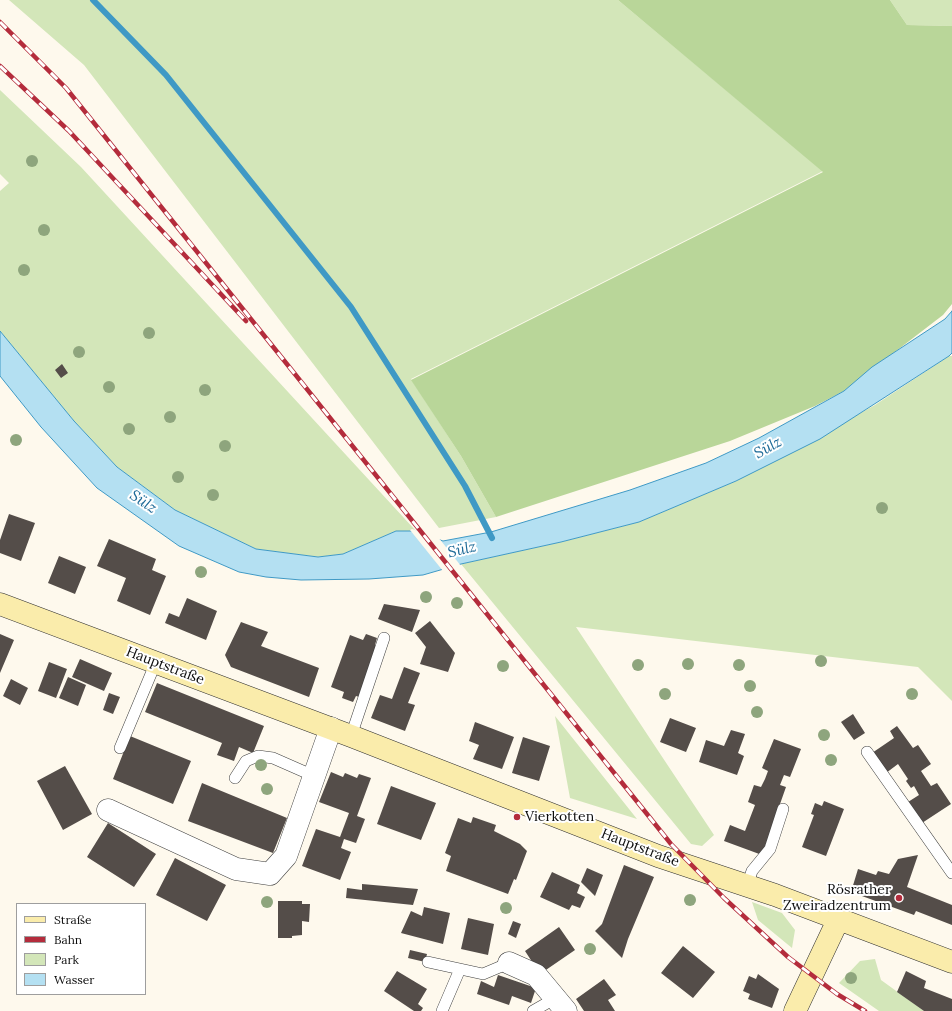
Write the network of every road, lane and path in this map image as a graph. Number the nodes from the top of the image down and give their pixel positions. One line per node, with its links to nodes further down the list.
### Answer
1 (0, 604): 3 (main road, Hauptstraße)
2 (384, 638): 5 (lane)
3 (156, 662): 4 (main road, Hauptstraße); 6 (lane)
4 (331, 728): 5 (main road, Hauptstraße); 8 (street)
5 (351, 736): 13 (main road, Hauptstraße)
6 (120, 748)
7 (867, 752): 12 (lane)
8 (314, 776): 9 (lane); 11 (street)
9 (235, 778)
10 (783, 809): 13 (lane)
11 (108, 810)
12 (952, 873)
13 (747, 886): 14 (main road, Hauptstraße)
14 (838, 918): 16 (main road, Hauptstraße); 22 (main road)
15 (428, 962): 18 (lane)
16 (952, 962)
17 (509, 963): 18 (lane); 19 (street)
18 (460, 969): 20 (lane)
19 (560, 1005): 21 (lane)
20 (442, 1011)
21 (533, 1011)
22 (795, 1011)

